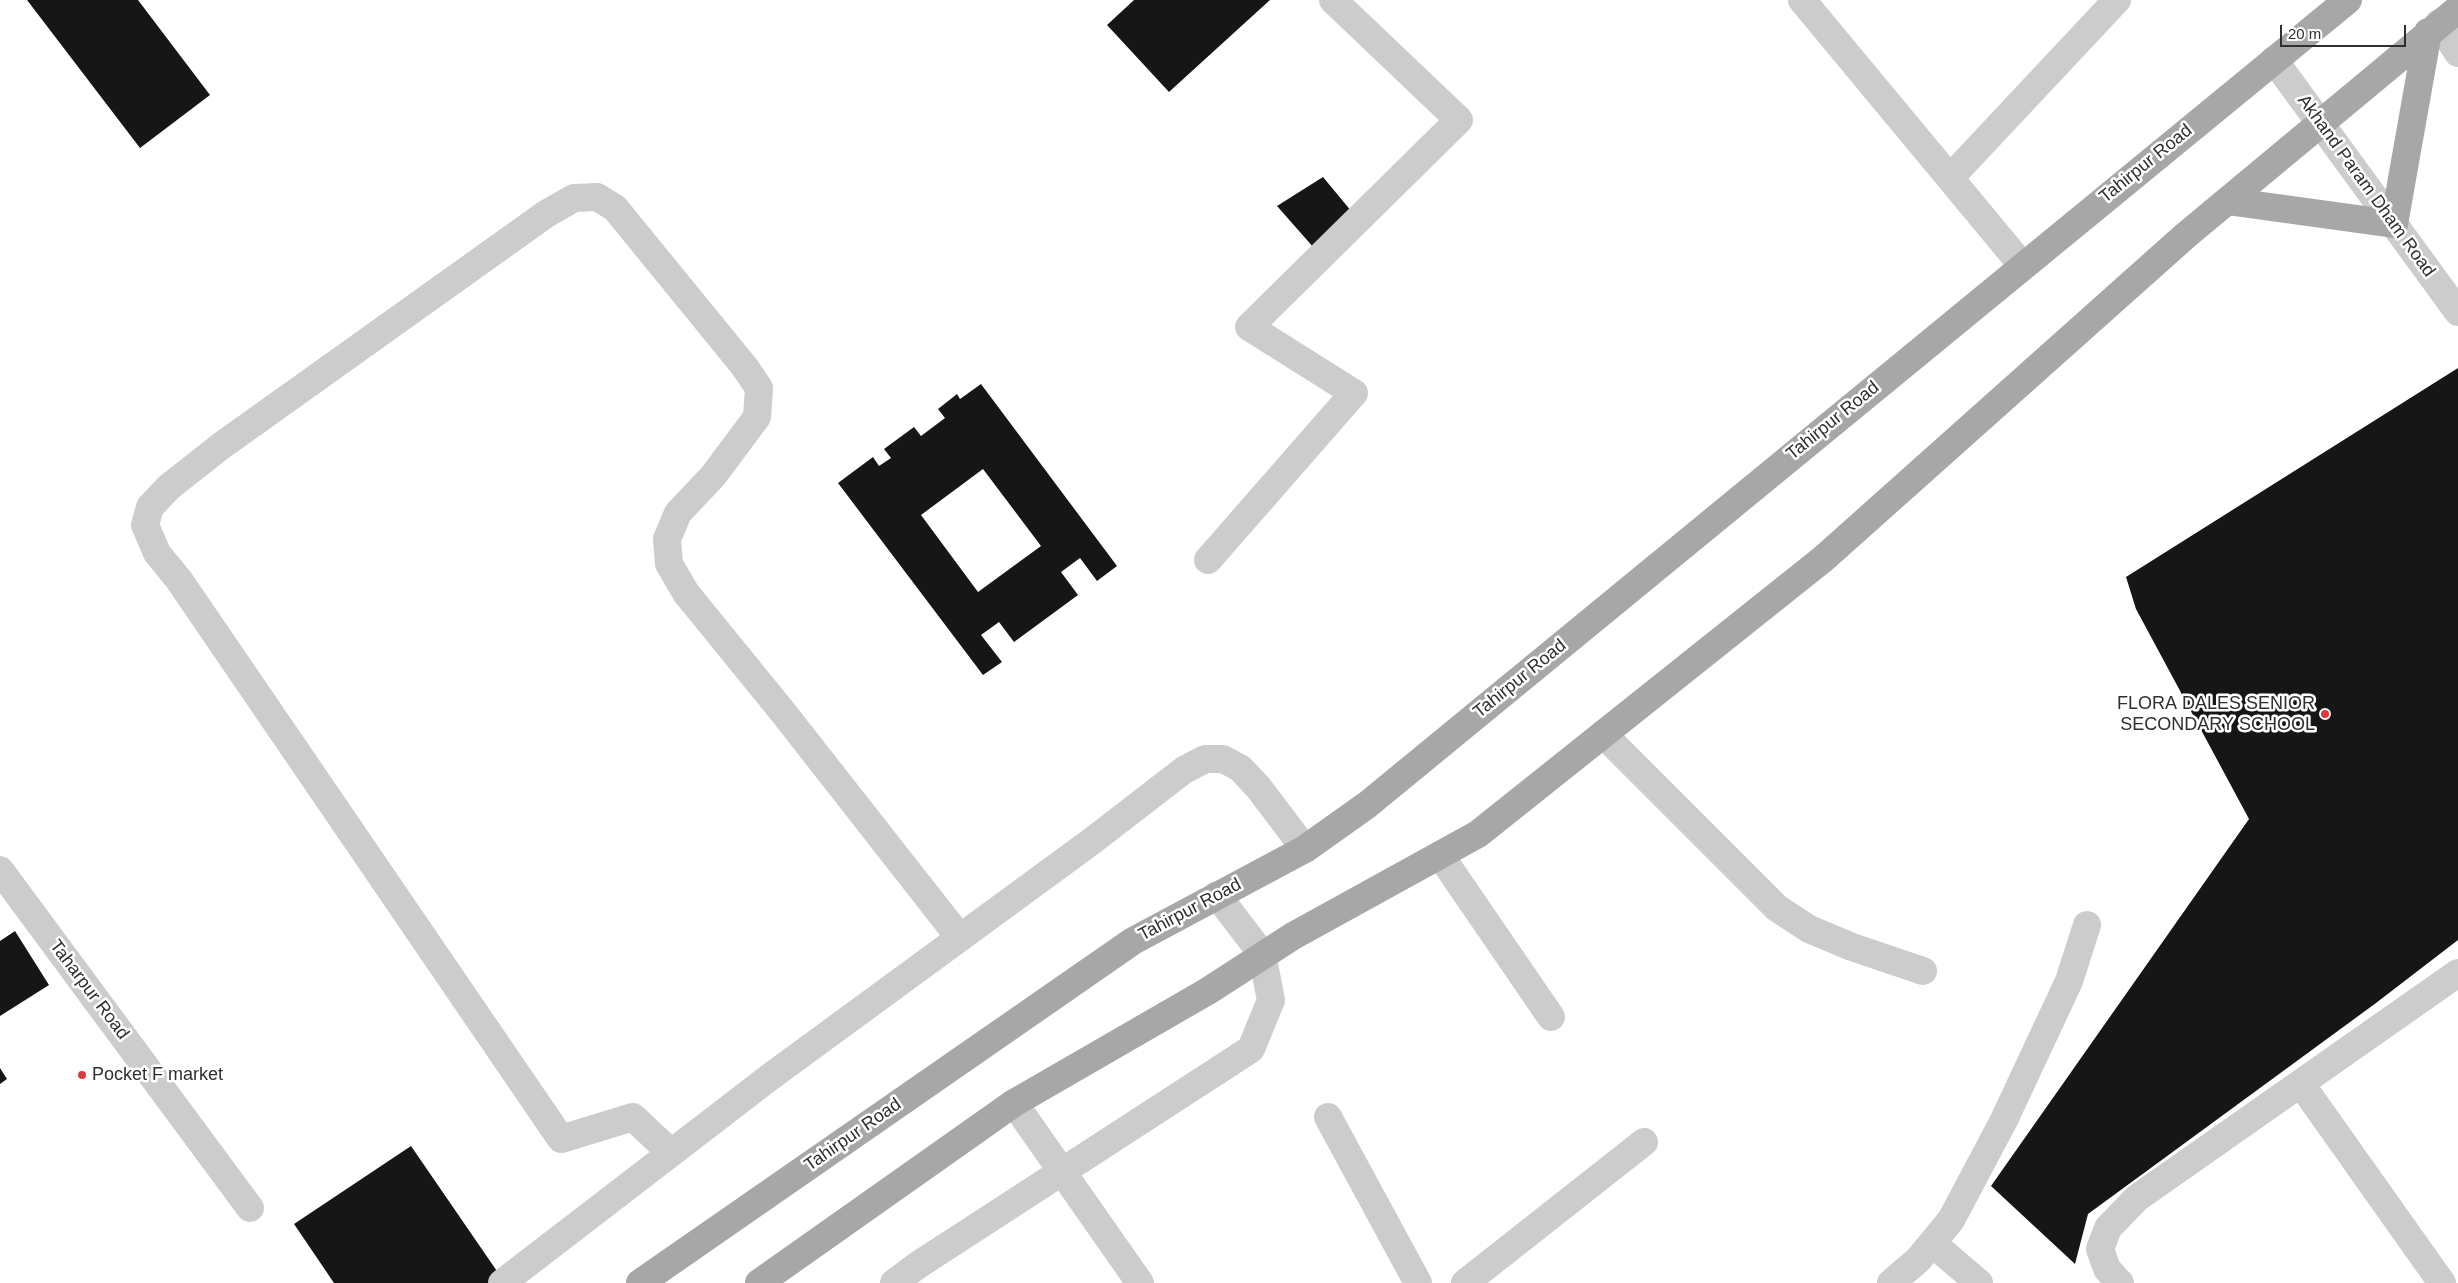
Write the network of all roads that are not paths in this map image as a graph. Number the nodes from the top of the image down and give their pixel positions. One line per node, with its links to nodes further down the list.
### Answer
1 (1333, 0): 14 (street)
2 (1802, 0): 9 (street)
3 (2117, 0): 9 (street)
4 (2348, 0): 7 (main road, Tahirpur Road)
5 (2442, 21): 6 (street); 8 (main road); 11 (main road)
6 (2458, 53)
7 (2274, 60): 8 (street, Akhand Param Dham Road); 12 (main road, Tahirpur Road)
8 (2320, 123): 10 (main road); 11 (street, Akhand Param Dham Road)
9 (1950, 178): 12 (street)
10 (2227, 201): 11 (main road); 15 (main road)
11 (2394, 224): 13 (street, Akhand Param Dham Road)
12 (2022, 265): 16 (main road, Tahirpur Road)
13 (2458, 312)
14 (1208, 560)
15 (1603, 734): 17 (main road); 23 (street)
16 (1305, 849): 19 (main road, Tahirpur Road); 21 (street)
17 (1440, 855): 22 (main road); 25 (street)
18 (0, 870): 32 (street, Taharpur Road)
19 (1217, 894): 22 (street); 36 (main road, Tahirpur Road)
20 (2087, 925): 33 (street)
21 (960, 938): 30 (street); 30 (street)
22 (1262, 954): 27 (main road); 31 (street)
23 (1923, 971)
24 (2458, 973): 26 (street)
25 (1551, 1017)
26 (2300, 1084): 43 (street); 44 (street)
27 (1014, 1103): 31 (street); 37 (main road)
28 (1328, 1117): 34 (street)
29 (1644, 1142): 40 (street)
30 (671, 1153): 35 (street)
31 (1063, 1172): 38 (street); 39 (street)
32 (250, 1208)
33 (1932, 1243): 41 (street); 42 (street)
34 (1413, 1281)
35 (502, 1283)
36 (640, 1283)
37 (759, 1283)
38 (894, 1283)
39 (1140, 1283)
40 (1465, 1283)
41 (1891, 1283)
42 (1979, 1283)
43 (2120, 1283)
44 (2442, 1283)

